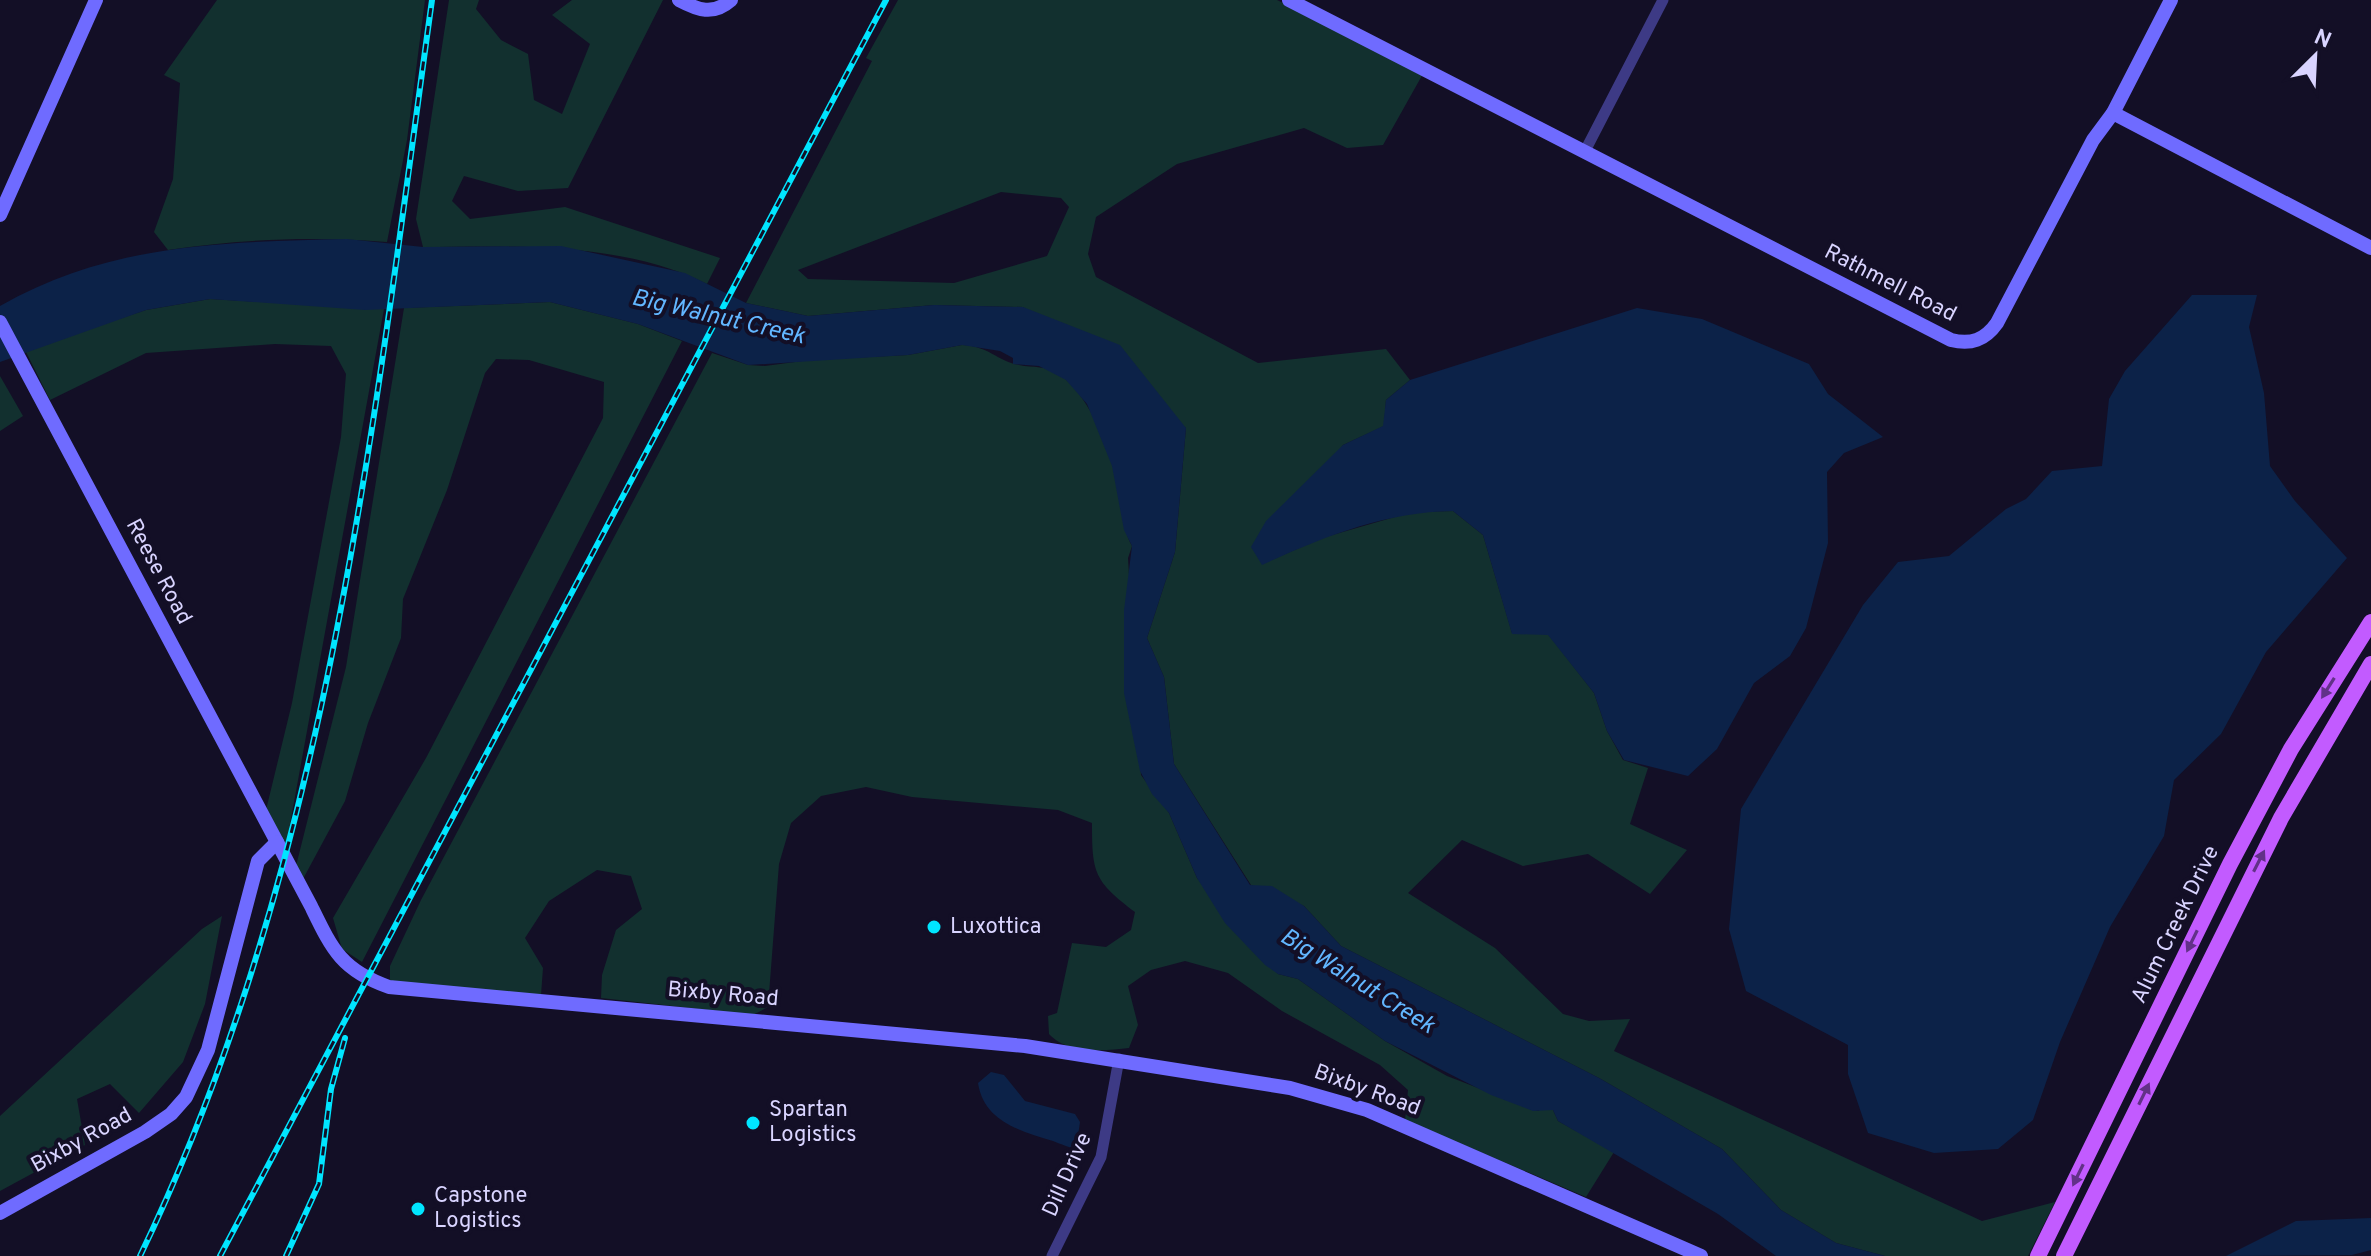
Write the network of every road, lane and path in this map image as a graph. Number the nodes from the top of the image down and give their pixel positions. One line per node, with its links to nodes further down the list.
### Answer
1 (96, 0): 9 (street)
2 (679, 0): 3 (street)
3 (731, 0)
4 (1289, 0): 8 (street, Rathmell Road)
5 (1663, 0): 8 (street)
6 (2171, 0): 7 (street)
7 (2113, 113): 8 (street, Rathmell Road); 10 (street)
8 (1585, 151)
9 (0, 215)
10 (2371, 248)
11 (0, 322): 14 (street, Reese Road)
12 (2371, 622): 19 (main road, Alum Creek Drive, one-way to 19)
13 (2371, 664): 20 (main road, Alum Creek Drive, one-way to 13)
14 (277, 842): 15 (street, Bixby Road); 16 (street, Bixby Road)
15 (1119, 1059): 17 (street, Dill Drive); 18 (street, Bixby Road)
16 (0, 1213)
17 (1052, 1256)
18 (1701, 1256)
19 (2038, 1256)
20 (2064, 1256)

